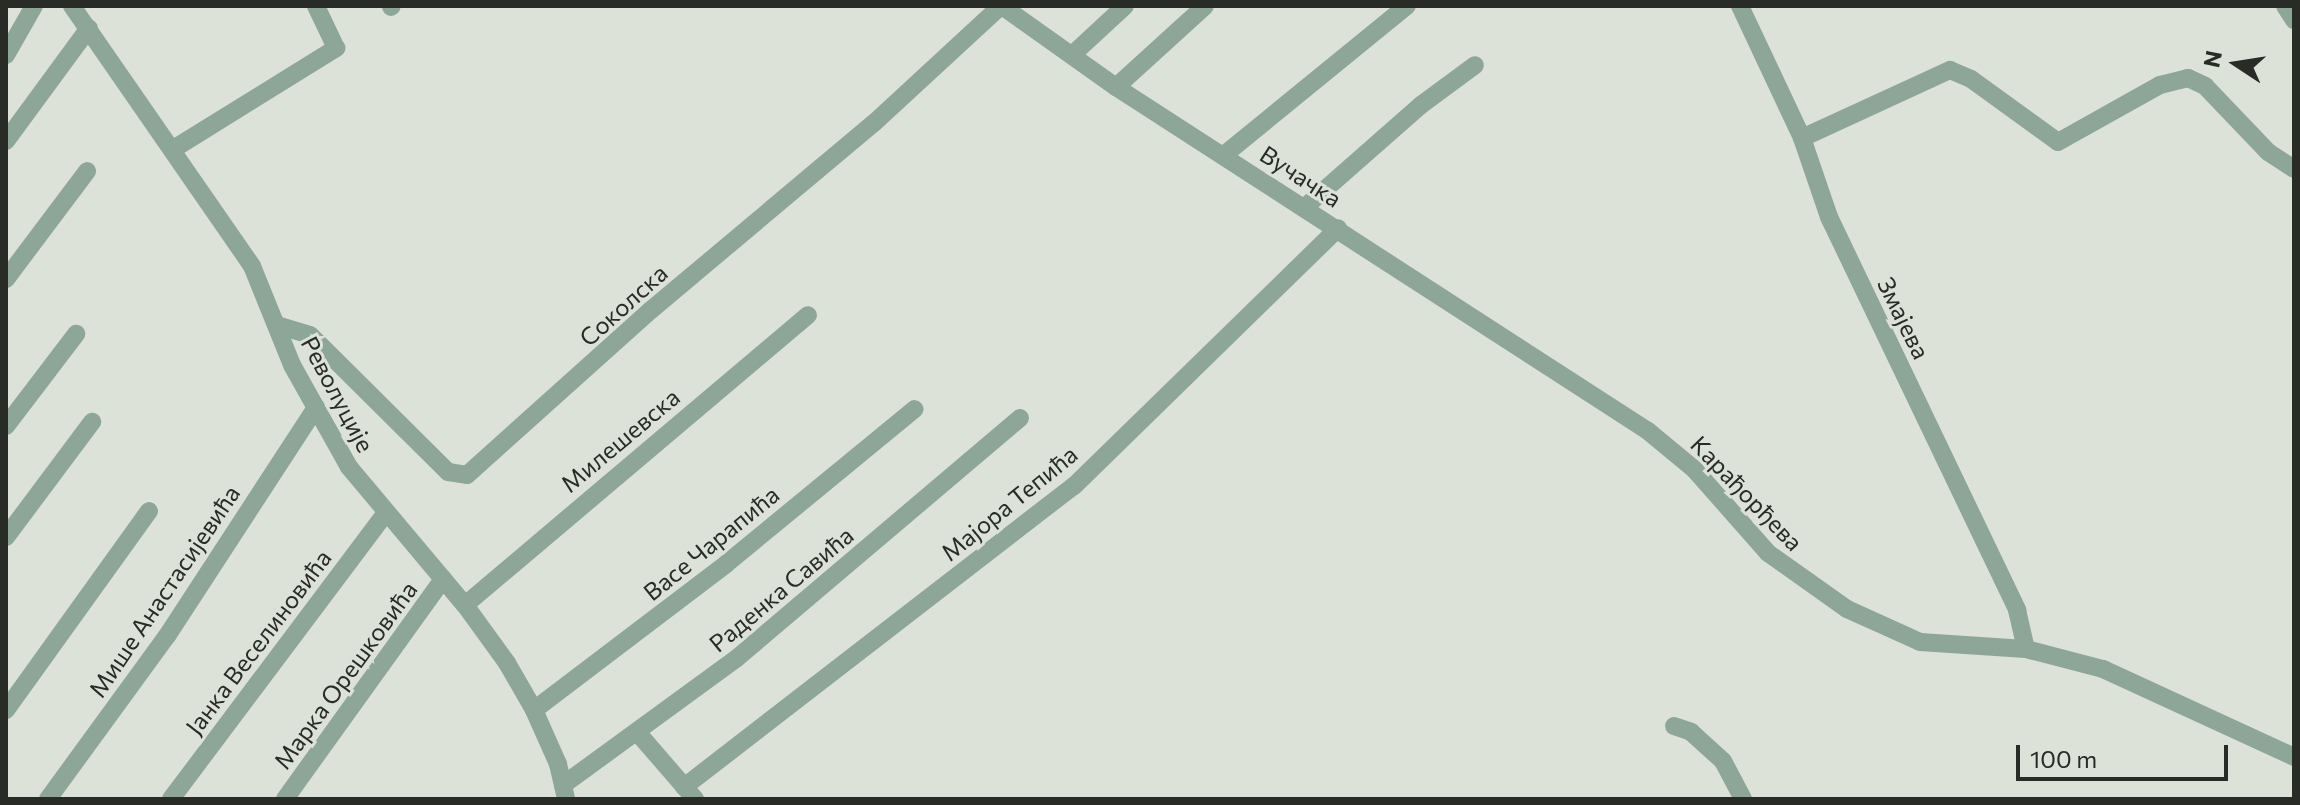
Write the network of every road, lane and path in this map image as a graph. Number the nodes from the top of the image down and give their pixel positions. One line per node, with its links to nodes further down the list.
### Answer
1 (34, 6): 12 (street)
2 (72, 6): 11 (street, Револуције)
3 (316, 6): 18 (street)
4 (1002, 6): 13 (street, Вучачка); 26 (street, Соколска)
5 (1125, 6): 13 (street)
6 (1205, 6): 15 (street)
7 (1407, 6): 19 (street)
8 (1740, 6): 16 (street, Змајева)
9 (2285, 6): 10 (street)
10 (2294, 20)
11 (89, 28): 17 (street); 18 (street, Револуције)
12 (6, 55)
13 (1072, 55): 15 (street, Вучачка)
14 (1475, 65): 22 (street)
15 (1116, 87): 19 (street, Вучачка)
16 (1802, 138): 20 (street); 39 (street, Змајева)
17 (6, 141)
18 (175, 148): 26 (street, Револуције)
19 (1224, 155): 22 (street, Вучачка)
20 (2294, 169)
21 (87, 171): 24 (street)
22 (1305, 207): 23 (street, Вучачка)
23 (1338, 228): 28 (street, Вучачка); 45 (street, Мајора Тепића)
24 (6, 279)
25 (808, 315): 38 (street, Милешевска)
26 (277, 325): 29 (street, Револуције)
27 (76, 334): 33 (street)
28 (1576, 383): 39 (street, Карађорђева)
29 (316, 407): 35 (street, Револуције); 47 (street, Мише Анастасијевића)
30 (915, 409): 41 (street, Васе Чарапића)
31 (1020, 418): 43 (street, Раденка Савића)
32 (92, 422): 36 (street)
33 (6, 426)
34 (149, 511): 40 (street)
35 (384, 515): 37 (street, Револуције); 48 (street, Јанка Веселиновића)
36 (6, 537)
37 (443, 579): 38 (street, Револуције); 49 (street, Марка Орешковића)
38 (465, 605): 41 (street, Револуције)
39 (2026, 649): 44 (street, Карађорђева)
40 (6, 710)
41 (534, 710): 46 (street, Револуције)
42 (1674, 726): 50 (street)
43 (637, 732): 45 (street); 46 (street, Раденка Савића)
44 (2292, 752)
45 (690, 793)
46 (565, 795)
47 (48, 799)
48 (171, 799)
49 (285, 799)
50 (1743, 799)

